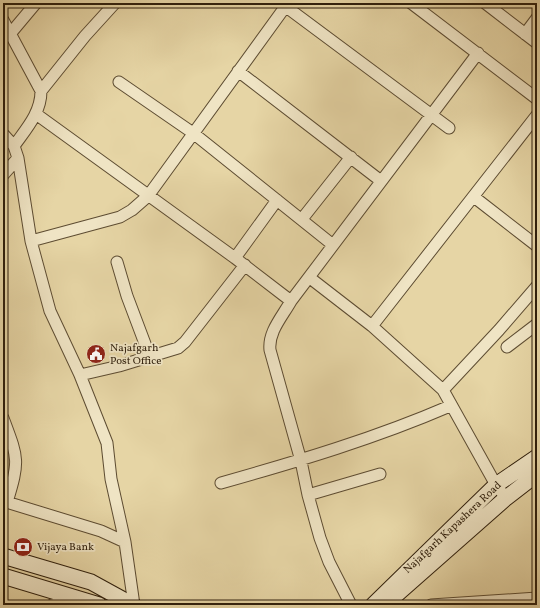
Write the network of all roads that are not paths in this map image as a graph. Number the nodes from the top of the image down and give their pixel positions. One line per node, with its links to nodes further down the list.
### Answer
1 (36, 3): 8 (street)
2 (115, 3): 14 (street)
3 (411, 3): 11 (street)
4 (484, 3): 9 (street)
5 (285, 4): 12 (street); 18 (street)
6 (537, 18): 9 (street)
7 (3, 20): 8 (street)
8 (10, 34): 14 (street)
9 (525, 34): 10 (street)
10 (537, 43)
11 (478, 53): 15 (street); 18 (street)
12 (238, 71): 20 (street); 23 (street)
13 (119, 82): 20 (street)
14 (40, 91): 16 (street)
15 (537, 99)
16 (36, 114): 22 (street); 27 (street)
17 (537, 115): 28 (street)
18 (433, 116): 19 (street); 26 (street)
19 (449, 128)
20 (192, 133): 27 (street); 29 (street)
21 (3, 134): 22 (street)
22 (14, 146): 24 (street)
23 (350, 157): 26 (street); 30 (street)
24 (18, 158): 25 (street); 31 (street)
25 (3, 175)
26 (381, 181): 32 (street)
27 (148, 196): 31 (street); 34 (street)
28 (474, 197): 33 (street); 41 (street)
29 (277, 200): 30 (street); 34 (street)
30 (302, 220): 32 (street)
31 (32, 241): 44 (street)
32 (333, 245): 37 (street)
33 (537, 246)
34 (235, 258): 36 (street)
35 (117, 262): 43 (street)
36 (245, 266): 39 (street); 43 (street)
37 (310, 278): 39 (street); 41 (street)
38 (537, 286): 45 (street)
39 (291, 302): 49 (street)
40 (537, 324): 42 (street)
41 (372, 326): 45 (street)
42 (507, 347)
43 (150, 357): 44 (street)
44 (80, 375): 57 (street)
45 (442, 390): 46 (street)
46 (450, 406): 49 (street); 53 (street)
47 (3, 418): 56 (street)
48 (537, 457): 53 (main road, Najafgarh Kapashera Road)
49 (301, 460): 52 (street); 54 (street)
50 (380, 474): 54 (street)
51 (537, 474): 55 (main road)
52 (221, 482)
53 (496, 485): 55 (street); 66 (main road, Najafgarh Kapashera Road)
54 (308, 495): 65 (street)
55 (506, 498): 67 (main road)
56 (5, 502): 57 (street)
57 (125, 542): 64 (street)
58 (3, 556): 64 (main road)
59 (3, 576): 61 (main road)
60 (537, 598): 68 (street)
61 (82, 600): 62 (street); 63 (main road)
62 (52, 605)
63 (99, 605)
64 (133, 605)
65 (351, 605)
66 (373, 605)
67 (386, 605)
68 (431, 605)

